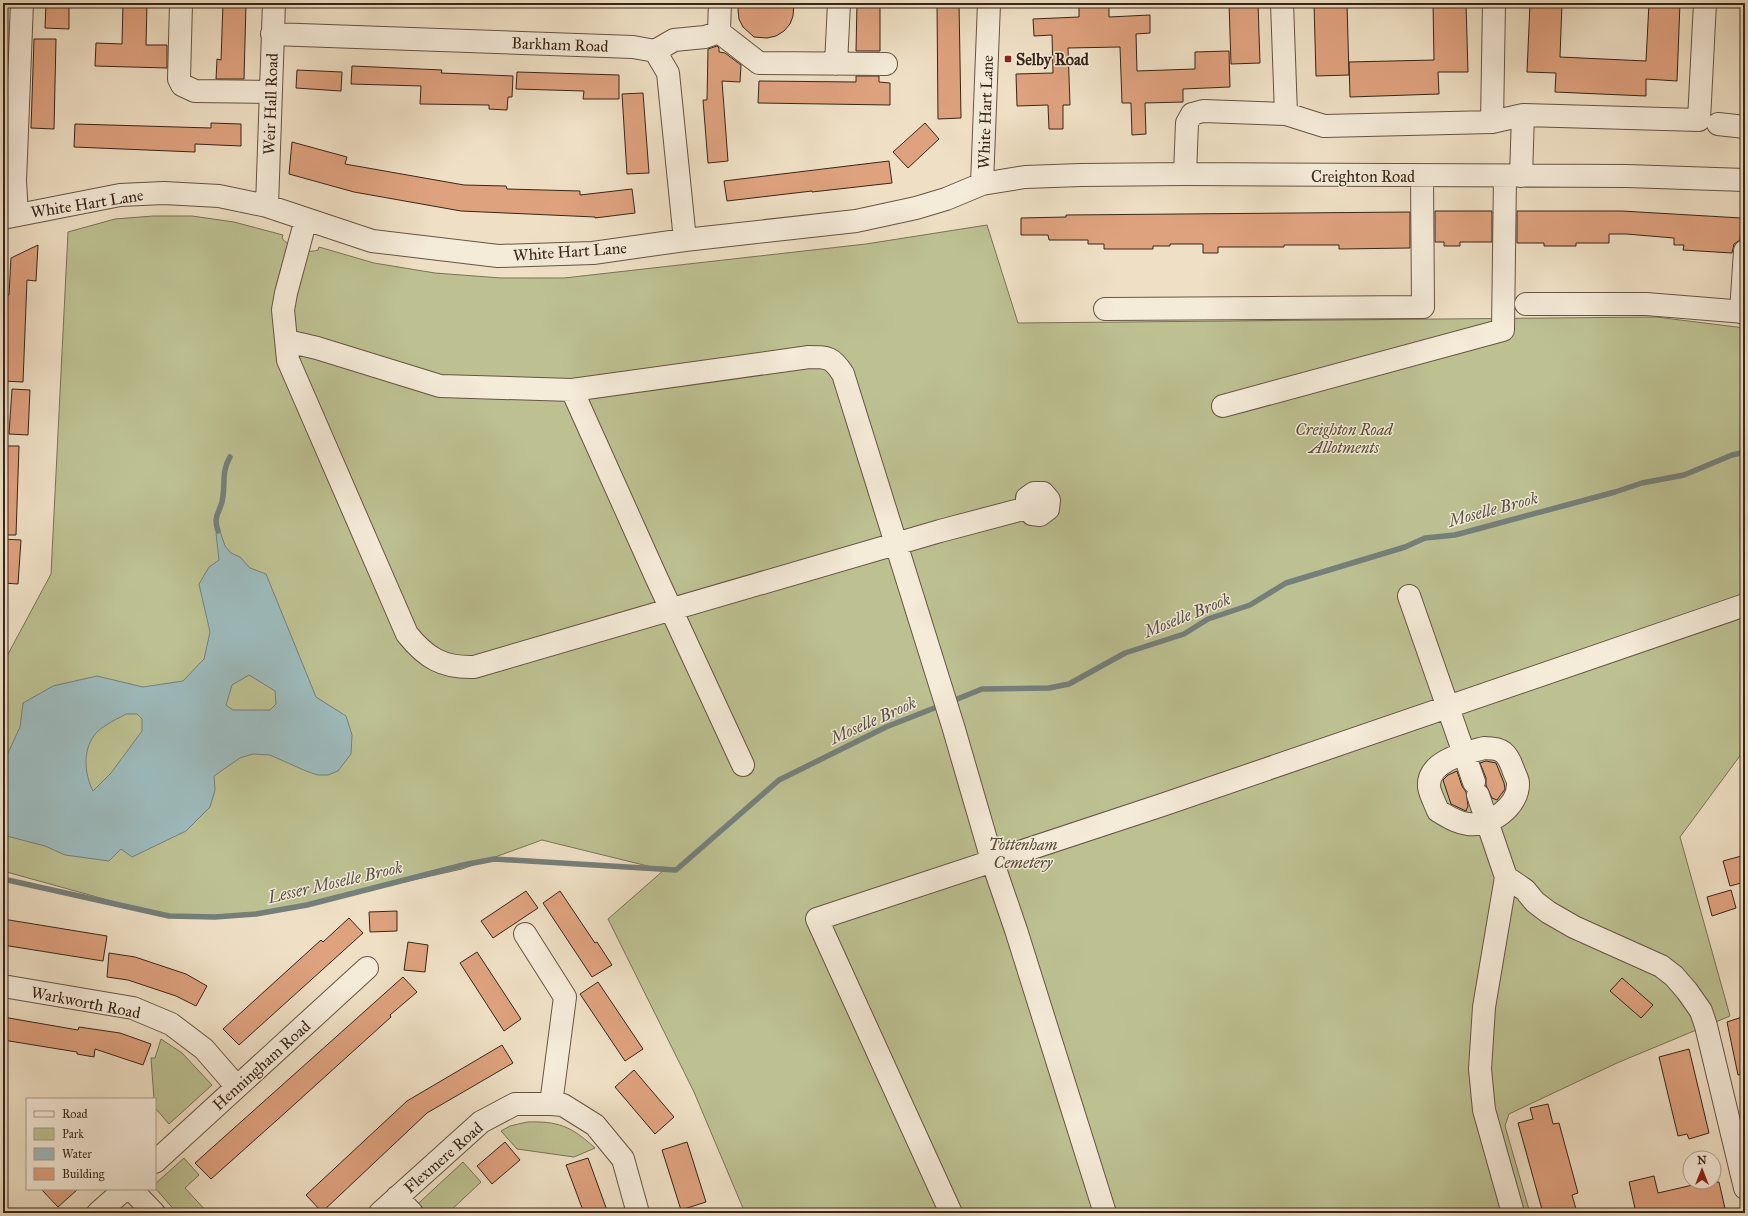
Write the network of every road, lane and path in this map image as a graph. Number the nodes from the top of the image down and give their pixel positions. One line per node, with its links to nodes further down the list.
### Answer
1 (181, 3): 15 (street)
2 (274, 3): 11 (street, Weir Hall Road)
3 (720, 3): 10 (street)
4 (839, 3): 13 (street)
5 (989, 3): 25 (street, White Hart Lane)
6 (1282, 3): 16 (street)
7 (1494, 3): 18 (street)
8 (1705, 3): 17 (street)
9 (16, 5): 27 (street)
10 (719, 32): 12 (street); 13 (street)
11 (272, 34): 12 (street, Barkham Road); 15 (street, Weir Hall Road)
12 (655, 51): 29 (street)
13 (836, 64): 14 (street)
14 (886, 64)
15 (261, 92): 26 (street, Weir Hall Road)
16 (1286, 114): 18 (street); 21 (street)
17 (1522, 114): 18 (street); 23 (street)
18 (1492, 122)
19 (1718, 124): 20 (street)
20 (1745, 127)
21 (1185, 174): 22 (street, Creighton Road); 25 (street, Creighton Road)
22 (1422, 176): 23 (street, Creighton Road); 32 (street)
23 (1513, 176): 24 (street, Creighton Road); 36 (street)
24 (1745, 180)
25 (982, 184): 29 (street, White Hart Lane)
26 (267, 206): 27 (street, White Hart Lane); 28 (street, White Hart Lane)
27 (10, 216)
28 (306, 219): 29 (street, White Hart Lane); 34 (street)
29 (685, 240)
30 (1745, 251): 33 (street)
31 (1526, 304): 33 (street)
32 (1105, 309)
33 (1743, 312)
34 (287, 341): 35 (street); 41 (street)
35 (572, 390): 38 (street); 41 (street)
36 (1223, 406)
37 (1027, 508): 38 (street)
38 (896, 544): 41 (street); 46 (street)
39 (1409, 596): 42 (street)
40 (1745, 605): 42 (street)
41 (672, 610): 44 (street)
42 (1447, 708): 43 (street); 46 (street)
43 (1464, 753): 45 (street); 45 (street); 45 (street)
44 (743, 765)
45 (1487, 822): 47 (street)
46 (992, 860): 63 (street); 64 (street)
47 (1506, 877): 54 (street); 65 (street)
48 (525, 934): 52 (street)
49 (367, 968): 51 (street, Henningham Road)
50 (3, 986): 51 (street, Warkworth Road)
51 (238, 1087): 53 (street, Henningham Road)
52 (551, 1104): 57 (street, Flexmere Road); 62 (street, Flexmere Road)
53 (156, 1161)
54 (1745, 1188)
55 (124, 1190): 58 (street)
56 (132, 1190): 59 (street)
57 (397, 1197): 60 (street, Flexmere Road); 61 (street)
58 (98, 1213)
59 (154, 1213)
60 (380, 1213)
61 (412, 1213)
62 (638, 1213)
63 (951, 1213)
64 (1105, 1213)
65 (1513, 1213)

